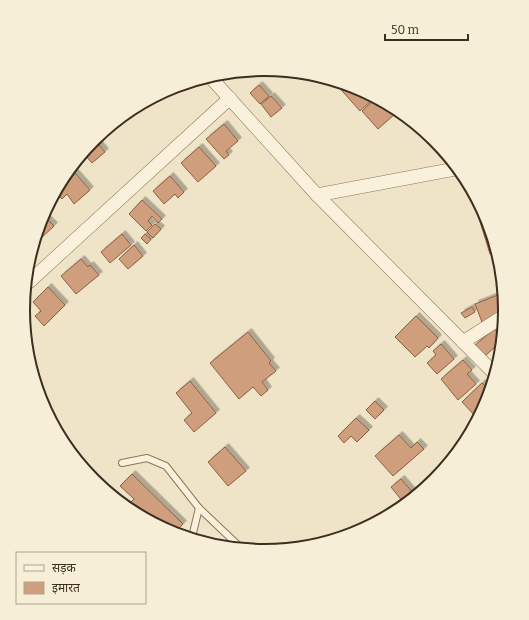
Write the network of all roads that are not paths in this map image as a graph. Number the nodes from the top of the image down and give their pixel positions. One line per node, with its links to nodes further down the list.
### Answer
1 (214, 81): 2 (street)
2 (230, 98): 4 (street); 5 (street)
3 (453, 169): 4 (street)
4 (317, 196): 7 (street)
5 (32, 279)
6 (498, 319): 7 (street)
7 (463, 342): 8 (street)
8 (491, 369)
9 (122, 463): 10 (lane)
10 (199, 508): 11 (lane); 12 (lane)
11 (193, 533)
12 (235, 542)

